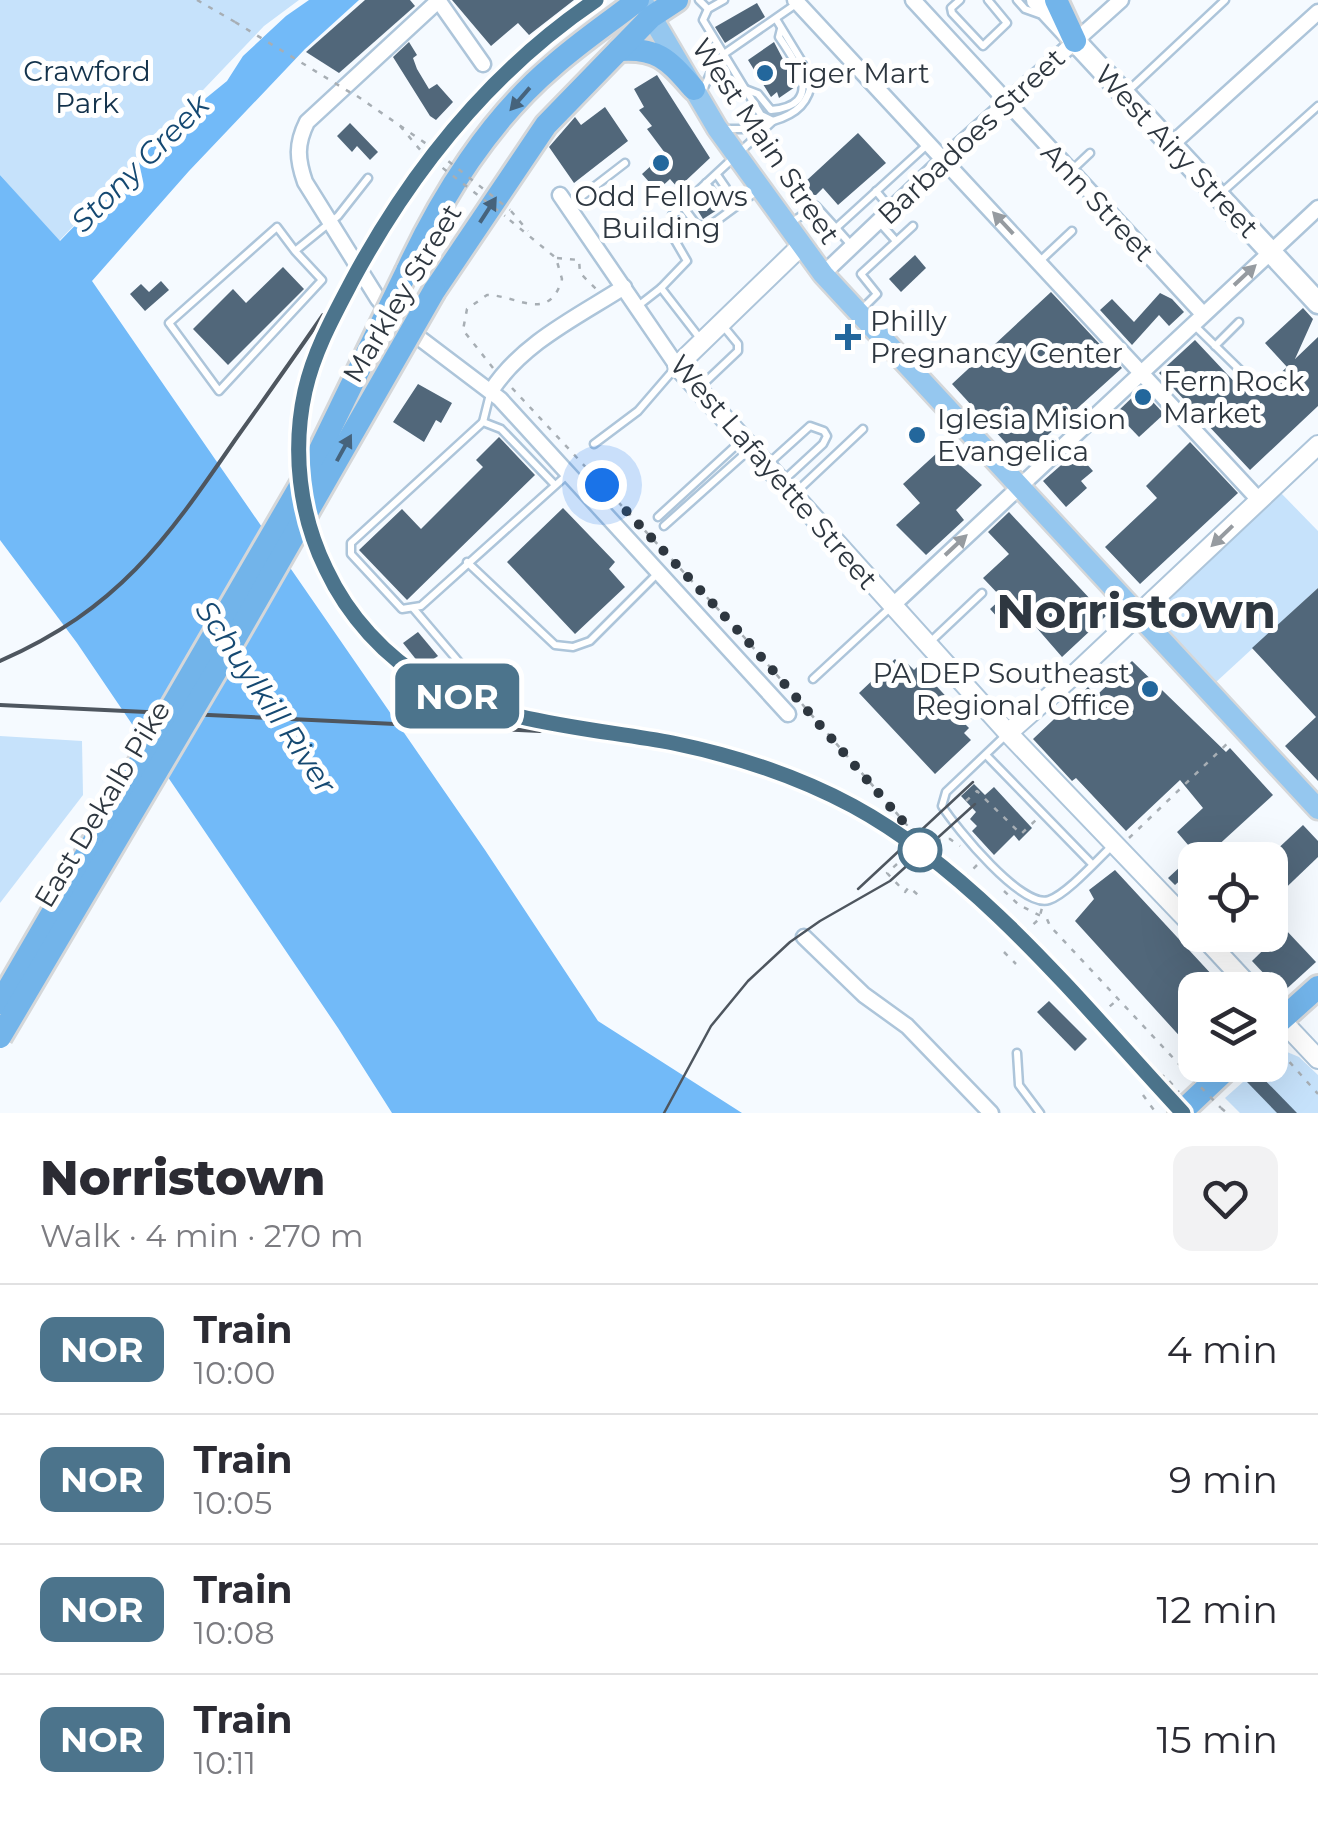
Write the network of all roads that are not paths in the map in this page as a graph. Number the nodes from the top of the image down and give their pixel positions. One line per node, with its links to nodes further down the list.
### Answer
1 (439, 0): 24 (street); 54 (street)
2 (676, 0): 13 (highway, Markley Street)
3 (699, 0): 14 (lane)
4 (724, 0): 14 (lane)
5 (912, 0): 23 (street, Ann Street)
6 (960, 0): 20 (lane)
7 (988, 0): 20 (lane)
8 (1016, 0): 15 (lane)
9 (1037, 0): 15 (main road)
10 (1121, 0): 19 (street, Barbadoes Street)
11 (1225, 0): 27 (lane)
12 (796, 2): 17 (lane); 32 (street)
13 (644, 6): 21 (highway, Markley Street); 26 (main road, West Main Street); 101 (highway, Markley Street, one-way to 101, bridge)
14 (708, 9): 22 (lane)
15 (1055, 10): 19 (highway)
16 (1318, 12): 33 (street)
17 (776, 19): 18 (lane); 22 (lane)
18 (782, 28): 25 (lane); 30 (lane)
19 (1074, 41): 27 (main road, West Airy Street); 28 (street, Barbadoes Street)
20 (983, 46): 23 (lane)
21 (620, 50): 26 (highway); 101 (highway, Markley Street, one-way to 21, bridge)
22 (724, 54): 25 (lane); 26 (lane)
23 (969, 62): 28 (street, Ann Street)
24 (482, 64)
25 (745, 89): 30 (lane)
26 (696, 94): 31 (main road, West Main Street)
27 (1124, 95): 33 (main road, West Airy Street)
28 (1006, 103): 36 (street, Barbadoes Street); 38 (street, Ann Street)
29 (1318, 106): 47 (lane)
30 (770, 120): 31 (lane); 35 (lane)
31 (717, 128): 35 (main road, West Main Street)
32 (929, 144): 36 (street); 44 (lane)
33 (1171, 145): 47 (main road, West Airy Street)
34 (1090, 153): 38 (lane)
35 (737, 158): 39 (lane); 43 (main road, West Main Street)
36 (944, 159): 52 (street, Barbadoes Street); 64 (street, one-way to 36)
37 (626, 163): 48 (lane)
38 (1070, 172): 71 (street, Ann Street)
39 (717, 174): 41 (lane); 42 (lane)
40 (368, 178): 54 (lane)
41 (706, 183): 45 (lane); 46 (lane)
42 (726, 188)
43 (760, 189): 49 (lane); 55 (main road, West Main Street)
44 (876, 191): 52 (lane); 57 (lane)
45 (695, 192): 49 (lane); 50 (lane)
46 (715, 196)
47 (1218, 196): 63 (main road, West Airy Street)
48 (564, 201): 66 (street, West Lafayette Street)
49 (681, 204): 67 (lane)
50 (704, 204)
51 (1318, 208): 63 (street)
52 (892, 209): 53 (street, Barbadoes Street)
53 (878, 221): 59 (lane); 61 (street, Barbadoes Street)
54 (329, 222): 62 (lane); 80 (street)
55 (786, 226): 57 (lane); 60 (main road, West Main Street)
56 (913, 226): 59 (lane)
57 (836, 228): 61 (lane)
58 (1072, 231): 64 (lane)
59 (896, 241): 70 (lane)
60 (802, 246): 65 (main road, West Main Street); 73 (street)
61 (852, 246): 65 (street, Barbadoes Street)
62 (295, 250): 62 (lane)
63 (1271, 252): 68 (main road, West Airy Street); 71 (street, one-way to 63)
64 (1039, 262): 77 (street)
65 (823, 274): 70 (main road, West Main Street)
66 (624, 287): 69 (street, West Lafayette Street); 80 (street)
67 (661, 288): 69 (lane); 74 (lane)
68 (1318, 302)
69 (637, 306): 76 (street, West Lafayette Street)
70 (858, 312): 88 (main road, West Main Street)
71 (1198, 320): 75 (lane); 77 (street)
72 (1239, 322): 75 (lane)
73 (721, 324): 74 (street); 79 (lane)
74 (702, 342): 76 (street)
75 (1215, 346): 78 (lane)
76 (677, 366): 79 (street, West Lafayette Street); 84 (lane)
77 (1141, 372): 88 (street); 91 (street)
78 (1243, 373)
79 (700, 388): 83 (street, West Lafayette Street)
80 (491, 391): 81 (lane); 87 (street)
81 (483, 422): 89 (lane); 98 (lane)
82 (863, 430): 90 (lane)
83 (748, 443): 86 (street, West Lafayette Street); 92 (lane); 93 (lane)
84 (594, 444)
85 (1318, 445): 91 (street)
86 (767, 464): 90 (street, West Lafayette Street); 90 (lane)
87 (569, 473): 89 (lane); 95 (street)
88 (1020, 484): 97 (street, one-way to 88); 99 (main road, West Main Street)
89 (555, 485): 94 (lane)
90 (788, 488): 97 (street, West Lafayette Street)
91 (1259, 500): 99 (street, one-way to 99)
92 (658, 517)
93 (664, 526)
94 (467, 562): 95 (lane); 98 (lane)
95 (658, 572): 104 (street)
96 (982, 593): 100 (lane)
97 (892, 606): 100 (street, West Lafayette Street); 103 (lane)
98 (413, 607): 102 (lane)
99 (1138, 616): 105 (street); 107 (main road, West Main Street)
100 (927, 645): 105 (street, West Lafayette Street)
101 (220, 646): 115 (highway, East Dekalb Pike, bridge); 117 (highway, East Dekalb Pike, bridge)
102 (470, 675)
103 (813, 680)
104 (788, 714)
105 (1008, 733): 106 (lane); 108 (street, West Lafayette Street)
106 (986, 755): 109 (lane); 109 (lane)
107 (1318, 809)
108 (1115, 847): 109 (lane); 110 (street, West Lafayette Street)
109 (1092, 864)
110 (1178, 911)
111 (804, 937): 123 (street)
112 (1218, 952): 113 (street)
113 (1236, 972)
114 (1318, 987): 116 (highway)
115 (0, 1003)
116 (1288, 1015)
117 (0, 1037)
118 (1288, 1037): 120 (street)
119 (1017, 1053): 124 (lane)
120 (1318, 1059)
121 (1206, 1082): 122 (highway)
122 (1179, 1101)
123 (990, 1113)
124 (1040, 1113)

